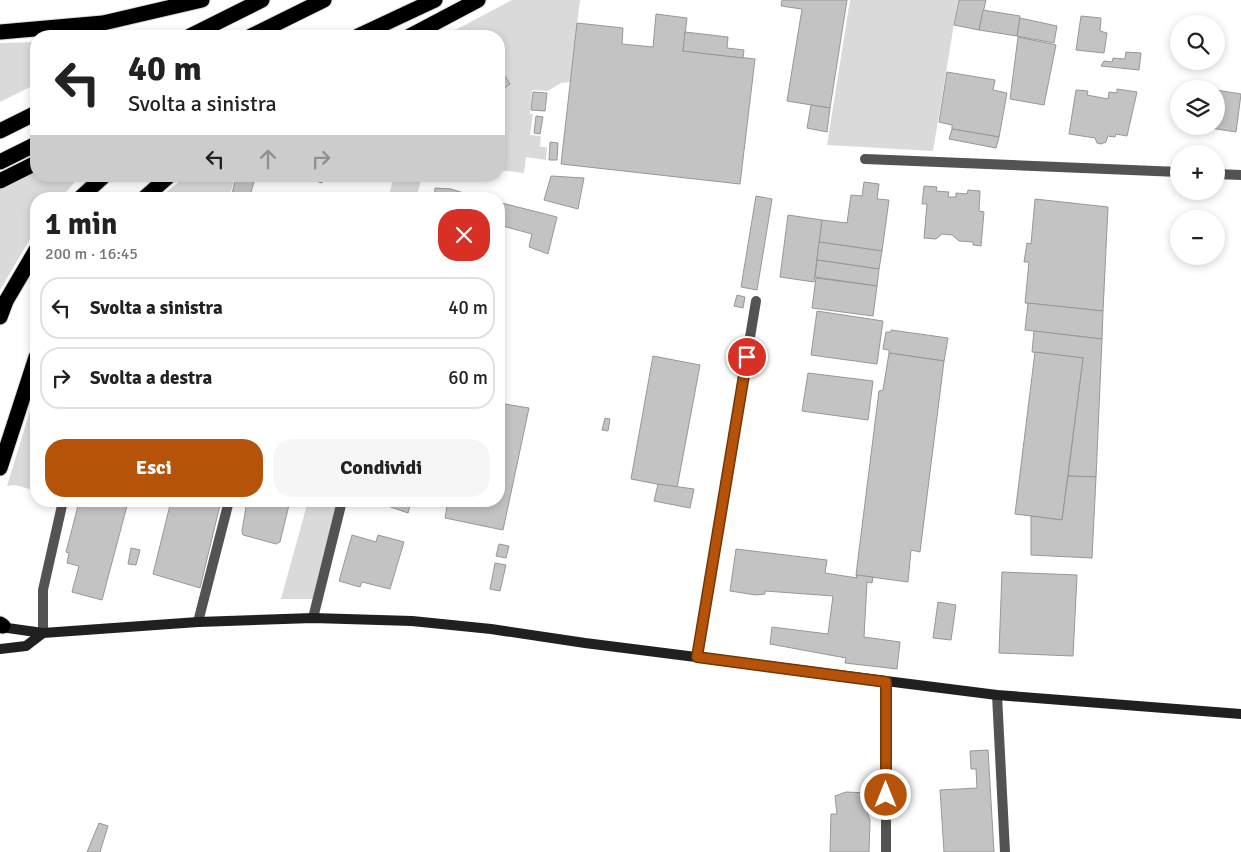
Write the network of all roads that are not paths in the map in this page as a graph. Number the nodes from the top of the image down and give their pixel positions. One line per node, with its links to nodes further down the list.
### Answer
1 (202, 0): 12 (highway)
2 (262, 0): 7 (highway)
3 (324, 0): 8 (highway)
4 (330, 0): 9 (highway)
5 (434, 0): 10 (highway)
6 (478, 0): 11 (highway)
7 (202, 30)
8 (263, 30)
9 (276, 30)
10 (371, 30)
11 (421, 30)
12 (0, 32)
13 (30, 116): 14 (highway)
14 (0, 131)
15 (30, 147): 17 (highway)
16 (865, 159): 19 (street)
17 (0, 162)
18 (30, 166): 22 (highway)
19 (1170, 172)
20 (1225, 174): 21 (street)
21 (1241, 175)
22 (0, 181)
23 (97, 182): 25 (highway)
24 (162, 182): 26 (highway)
25 (87, 192)
26 (151, 192)
27 (30, 260): 29 (highway)
28 (756, 301): 40 (street)
29 (0, 317)
30 (30, 376): 31 (highway)
31 (0, 468)
32 (62, 507): 38 (street)
33 (227, 507): 36 (street)
34 (341, 507): 35 (street)
35 (313, 618): 36 (street); 40 (street)
36 (198, 622): 38 (street)
37 (1, 626): 38 (street)
38 (43, 633): 39 (street)
39 (0, 649)
40 (697, 657): 41 (street)
41 (886, 682): 42 (street); 44 (street)
42 (997, 695): 43 (street); 45 (street)
43 (1241, 714)
44 (886, 852)
45 (1004, 852)

